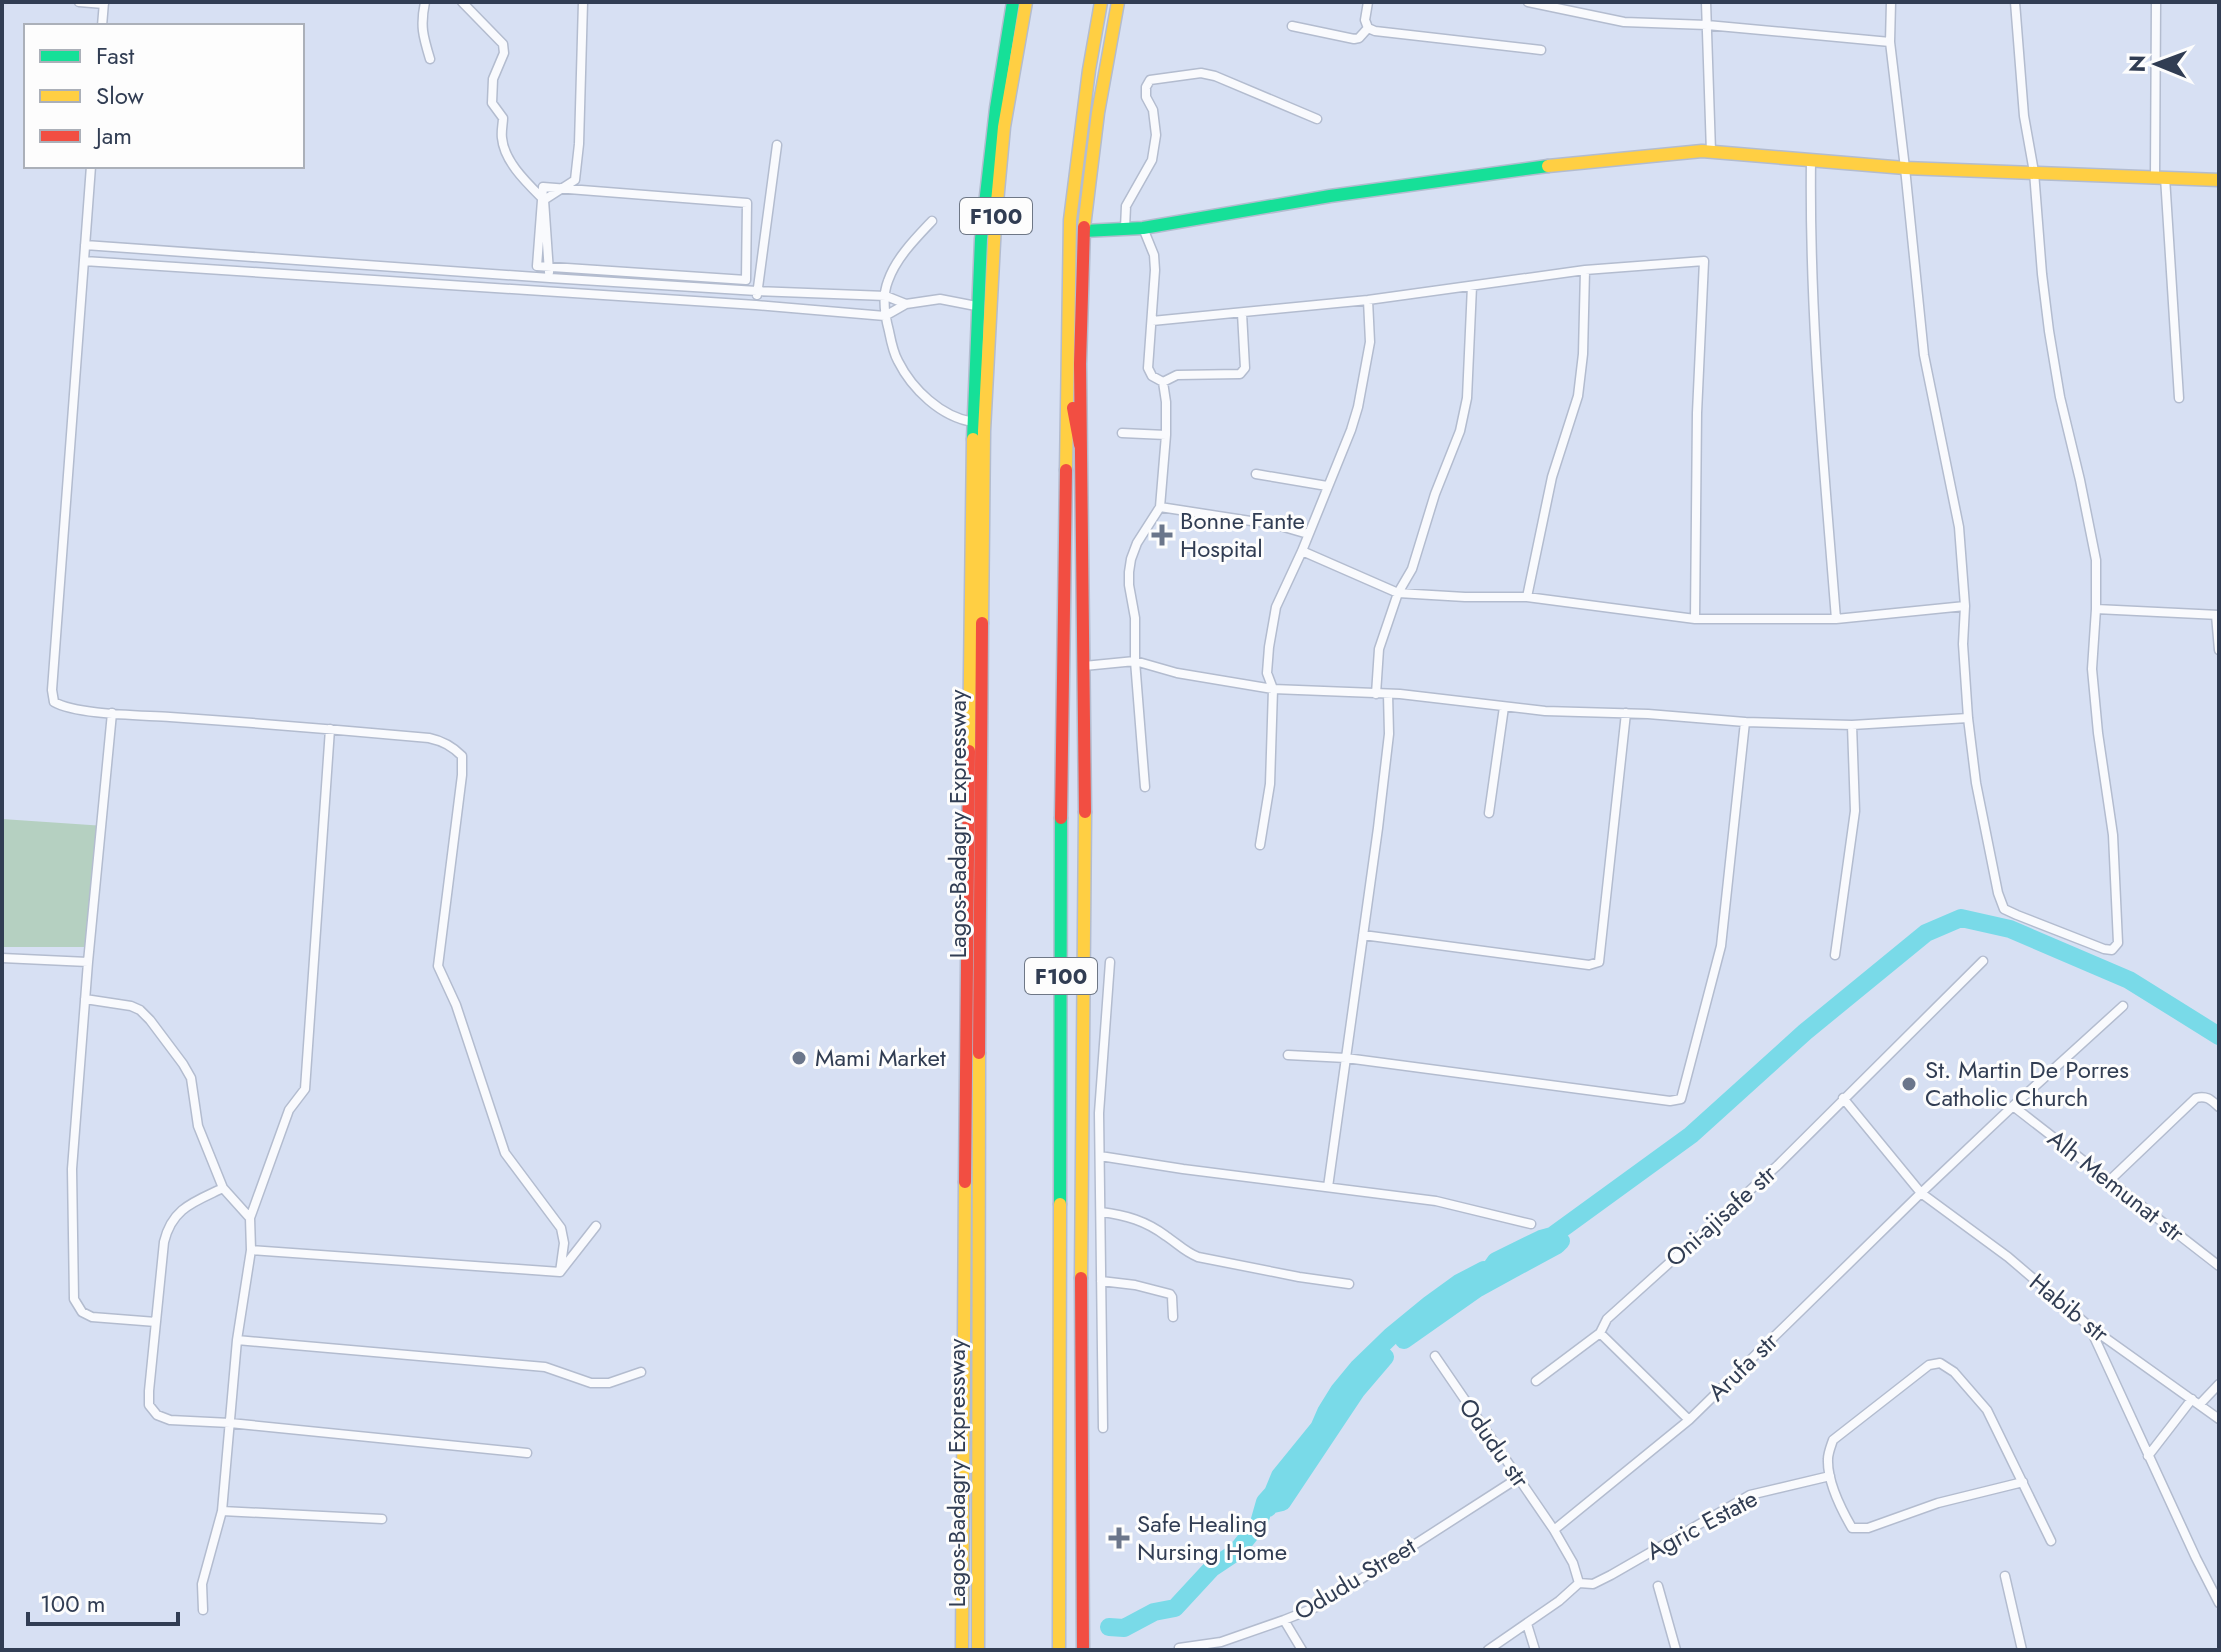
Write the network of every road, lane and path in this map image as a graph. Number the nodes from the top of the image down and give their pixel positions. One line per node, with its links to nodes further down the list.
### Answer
1 (79, 2): 15 (street)
2 (425, 2): 22 (street)
3 (462, 2): 32 (street)
4 (583, 2): 32 (street)
5 (1013, 2): 49 (main road, Lagos-Badagry Expressway)
6 (1026, 2): 146 (main road, Lagos-Badagry Expressway / F100)
7 (1101, 2): 46 (main road, F100)
8 (1118, 2): 36 (main road)
9 (1368, 2): 19 (street)
10 (1528, 2): 17 (street)
11 (1706, 2): 17 (street)
12 (1891, 2): 20 (street)
13 (2015, 2): 29 (street)
14 (2156, 2): 30 (street)
15 (104, 3): 16 (street)
16 (102, 24)
17 (1707, 25): 20 (street); 25 (street)
18 (1292, 26): 19 (street)
19 (1368, 28): 21 (street)
20 (1890, 42): 28 (street)
21 (1541, 50)
22 (430, 59)
23 (1317, 119): 34 (street)
24 (777, 145): 43 (street)
25 (1711, 152): 26 (main road); 35 (main road)
26 (1811, 160): 28 (main road); 70 (street)
27 (91, 168): 37 (street)
28 (1905, 168): 29 (main road); 66 (street)
29 (2034, 172): 30 (main road); 67 (street)
30 (2160, 177): 31 (main road); 54 (street)
31 (2219, 180)
32 (544, 200): 40 (street)
33 (932, 221): 44 (street)
34 (1125, 228): 35 (main road); 36 (main road)
35 (1143, 228): 52 (street)
36 (1084, 231): 58 (main road)
37 (85, 245): 38 (street); 40 (street)
38 (84, 261): 48 (street); 78 (street)
39 (1585, 270): 42 (street); 65 (street); 69 (street)
40 (550, 278): 43 (street)
41 (746, 280): 41 (street)
42 (1472, 286): 45 (street); 64 (street)
43 (757, 291): 44 (street); 48 (street)
44 (886, 296): 47 (street); 51 (street)
45 (1368, 300): 50 (street); 60 (street)
46 (1069, 302): 58 (main road); 147 (main road, F100)
47 (906, 304): 49 (street); 51 (street)
48 (756, 305): 51 (street)
49 (976, 306): 55 (main road, Lagos-Badagry Expressway)
50 (1242, 313): 52 (street); 53 (street)
51 (885, 316): 55 (street)
52 (1152, 321): 53 (street)
53 (1163, 382): 57 (street)
54 (2179, 398)
55 (973, 422): 145 (main road, Lagos-Badagry Expressway)
56 (1122, 433): 57 (street)
57 (1166, 435): 61 (street)
58 (1080, 445): 73 (main road)
59 (1256, 474): 60 (street)
60 (1327, 486): 62 (street)
61 (1160, 507): 62 (street); 72 (street)
62 (1308, 534): 63 (street)
63 (1302, 551): 64 (street); 74 (street)
64 (1398, 593): 65 (street); 75 (street)
65 (1527, 597): 69 (street)
66 (1965, 606): 70 (street); 80 (street)
67 (2096, 609): 68 (street); 80 (street)
68 (2218, 615): 71 (street)
69 (1695, 619): 70 (street)
70 (1836, 619)
71 (2219, 650)
72 (1135, 661): 73 (street); 74 (street); 84 (street)
73 (1084, 666): 148 (main road)
74 (1273, 689): 75 (street); 86 (street)
75 (1376, 694): 76 (street)
76 (1388, 694): 77 (street); 87 (street)
77 (1504, 707): 79 (street); 85 (street)
78 (112, 713): 83 (street); 91 (street)
79 (1626, 713): 81 (street); 87 (street)
80 (1968, 718): 82 (street)
81 (1745, 722): 82 (street); 96 (street)
82 (1852, 725): 88 (street)
83 (330, 729): 106 (street); 111 (street)
84 (1145, 787)
85 (1489, 813)
86 (1260, 845)
87 (1363, 935): 96 (street)
88 (1835, 955)
89 (2, 958): 91 (street)
90 (1983, 961): 97 (street, Oni-ajisafe str)
91 (88, 962): 93 (street)
92 (1110, 962): 100 (street)
93 (85, 999): 103 (street); 115 (street)
94 (2123, 1006): 98 (street)
95 (1288, 1055): 96 (street)
96 (1346, 1058): 102 (street)
97 (1843, 1098): 104 (street); 117 (street, Oni-ajisafe str)
98 (2013, 1106): 101 (street, Alh Memunat str); 104 (street)
99 (2219, 1107): 101 (street)
100 (1100, 1156): 102 (street); 105 (street)
101 (2109, 1181): 110 (street, Alh Memunat str)
102 (1328, 1187): 107 (street)
103 (223, 1188): 106 (street); 115 (street)
104 (1921, 1193): 116 (street, Habib str); 125 (street, Arufa str)
105 (1101, 1212): 112 (street); 113 (street)
106 (250, 1218): 109 (street)
107 (1531, 1224)
108 (596, 1226): 111 (street)
109 (251, 1250): 111 (street); 118 (street)
110 (2219, 1266)
111 (560, 1272)
112 (1101, 1281): 114 (street); 127 (street)
113 (1349, 1284)
114 (1173, 1317)
115 (156, 1322): 126 (street)
116 (2090, 1327): 123 (street, Habib str); 129 (street)
117 (1600, 1333): 121 (street, Oni-ajisafe str); 125 (street)
118 (237, 1340): 120 (street); 126 (street)
119 (1435, 1356): 131 (street, Odudu str)
120 (641, 1372)
121 (1536, 1381)
122 (2219, 1384): 123 (street)
123 (2196, 1401): 124 (street, Habib str); 129 (street)
124 (2219, 1419)
125 (1689, 1420): 135 (street, Arufa str)
126 (230, 1423): 128 (street); 133 (street)
127 (1103, 1428)
128 (527, 1453)
129 (2148, 1456): 140 (street)
130 (1830, 1476): 132 (street); 132 (street); 138 (street, Agric Estate)
131 (1518, 1478): 135 (street, Odudu str); 142 (street, Odudu Street)
132 (2023, 1482): 136 (street)
133 (222, 1511): 134 (street); 141 (street)
134 (382, 1519)
135 (1554, 1530): 138 (street, Odudu str)
136 (2051, 1541)
137 (2005, 1576): 153 (street)
138 (1579, 1583): 143 (street)
139 (1658, 1586): 152 (street)
140 (2219, 1603)
141 (203, 1610)
142 (1284, 1620): 144 (street, Odudu Street); 149 (street)
143 (1527, 1624): 150 (street); 151 (street)
144 (1179, 1648)
145 (962, 1650)
146 (978, 1650)
147 (1059, 1650)
148 (1083, 1650)
149 (1302, 1650)
150 (1488, 1650)
151 (1535, 1650)
152 (1676, 1650)
153 (2022, 1650)

